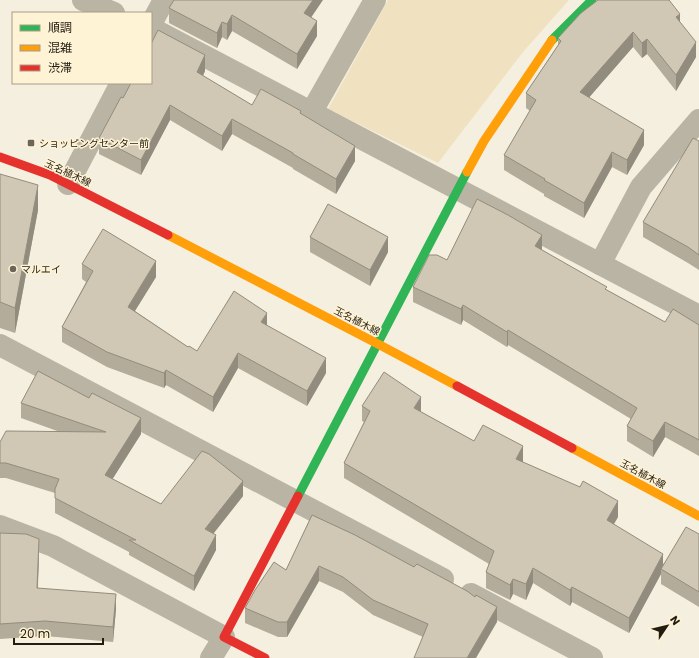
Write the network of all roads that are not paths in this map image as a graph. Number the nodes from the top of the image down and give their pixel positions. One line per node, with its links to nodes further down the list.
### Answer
1 (83, 0): 5 (street)
2 (164, 0): 6 (street)
3 (375, 0): 9 (street)
4 (592, 0): 13 (street)
5 (112, 12)
6 (152, 22)
7 (152, 29): 9 (street)
8 (120, 84): 12 (street)
9 (311, 113): 13 (street)
10 (699, 120): 14 (street)
11 (0, 157): 12 (street, 玉名植木線)
12 (68, 184): 16 (street, 玉名植木線)
13 (457, 190): 14 (street); 16 (street)
14 (600, 264): 15 (street)
15 (699, 316)
16 (378, 344): 18 (street); 19 (street, 玉名植木線)
17 (0, 345): 18 (street)
18 (295, 502): 21 (street); 24 (street)
19 (699, 516)
20 (0, 526): 21 (street)
21 (224, 637): 22 (street); 23 (street)
22 (211, 658)
23 (265, 658)
24 (592, 658)

